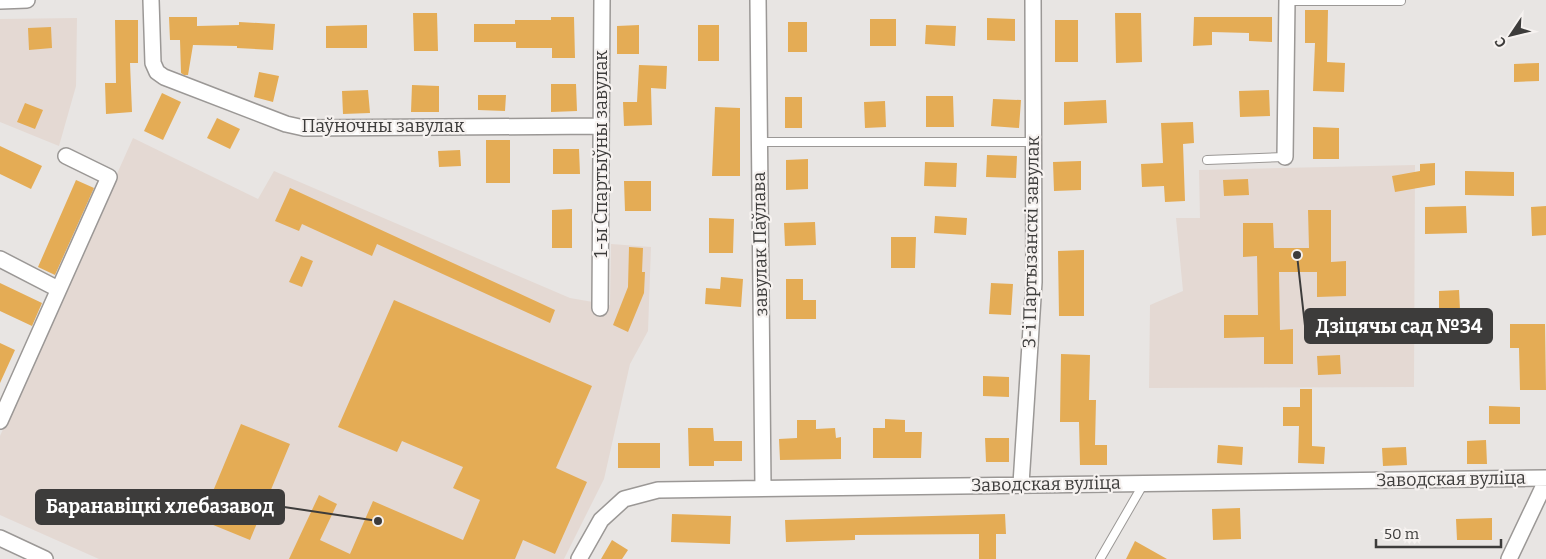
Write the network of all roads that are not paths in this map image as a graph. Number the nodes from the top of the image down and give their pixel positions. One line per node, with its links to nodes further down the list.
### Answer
1 (26, 0): 7 (street)
2 (151, 0): 9 (street, Паўночны завулак)
3 (602, 0): 9 (street, 1-ы Спартыўны завулак)
4 (758, 0): 10 (street, завулак Паўлава)
5 (1033, 0): 11 (street, 3-і Партызанскі завулак)
6 (1287, 0): 8 (lane); 13 (street)
7 (0, 1)
8 (1401, 1)
9 (601, 126): 17 (street, 1-ы Спартыўны завулак)
10 (759, 142): 11 (lane); 22 (street, завулак Паўлава)
11 (1034, 142): 21 (street, 3-і Партызанскі завулак)
12 (66, 156): 16 (street)
13 (1285, 157): 14 (lane)
14 (1207, 160)
15 (0, 259): 16 (street)
16 (58, 289): 18 (street)
17 (600, 308)
18 (0, 421)
19 (1546, 479): 20 (street, Заводская вуліца); 27 (street)
20 (1144, 483): 21 (street, Заводская вуліца); 26 (lane)
21 (1021, 484): 22 (street, Заводская вуліца)
22 (763, 487): 25 (street, Заводская вуліца)
23 (0, 538): 24 (street)
24 (45, 559)
25 (579, 559)
26 (1100, 559)
27 (1508, 559)

